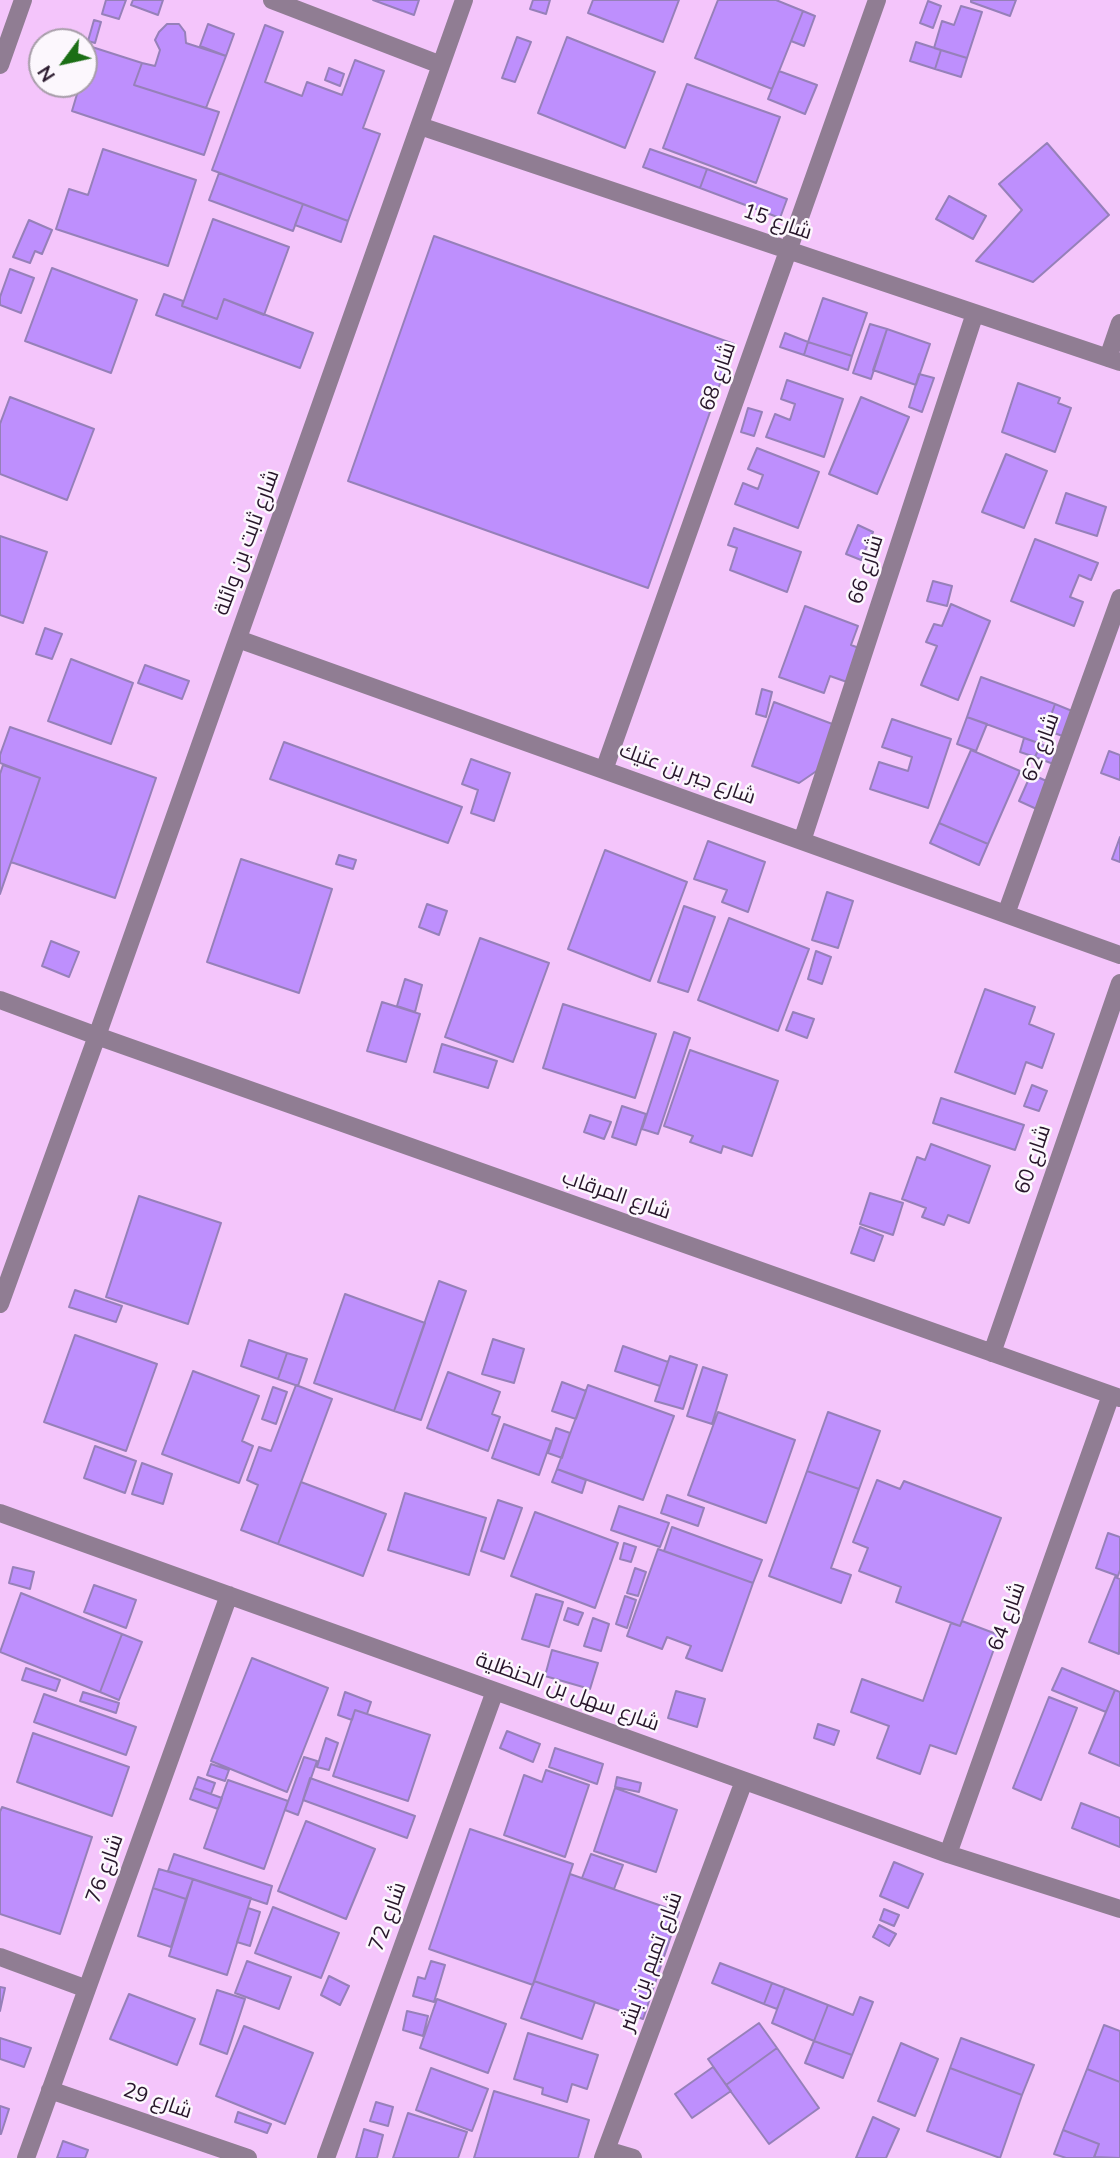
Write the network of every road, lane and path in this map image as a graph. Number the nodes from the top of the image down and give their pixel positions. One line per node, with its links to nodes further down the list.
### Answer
1 (23, 0): 5 (street)
2 (272, 0): 6 (street)
3 (464, 0): 6 (street, شارع ثابت بن وائلة)
4 (877, 0): 8 (street, شارع 68)
5 (0, 65)
6 (441, 65): 7 (street, شارع ثابت بن وائلة)
7 (420, 127): 8 (street, شارع 15); 13 (street, شارع ثابت بن وائلة)
8 (788, 251): 9 (street, شارع 15); 14 (street, شارع 68)
9 (975, 313): 11 (street, شارع 15); 15 (street, شارع 66)
10 (1120, 323): 11 (street)
11 (1114, 360)
12 (1120, 598): 16 (street, شارع 62)
13 (238, 639): 14 (street, شارع جبر بن عتيك); 20 (street, شارع ثابت بن وائلة)
14 (604, 770): 15 (street, شارع جبر بن عتيك)
15 (802, 841): 16 (street, شارع جبر بن عتيك)
16 (1006, 914): 17 (street, شارع جبر بن عتيك)
17 (1120, 955)
18 (1120, 983): 22 (street, شارع 60)
19 (0, 1000): 20 (street, شارع المرقاب)
20 (97, 1036): 21 (street, شارع ثابت بن وائلة); 22 (street, شارع المرقاب)
21 (0, 1304)
22 (992, 1353): 23 (street, شارع المرقاب)
23 (1116, 1396): 28 (street, شارع 64)
24 (0, 1513): 25 (street, شارع سهل بن الحنظلية)
25 (229, 1595): 26 (street, شارع سهل بن الحنظلية); 31 (street, شارع 76)
26 (495, 1691): 27 (street, شارع سهل بن الحنظلية); 36 (street, شارع 72)
27 (744, 1781): 28 (street, شارع سهل بن الحنظلية); 33 (street, شارع تميم بن بشر)
28 (948, 1854): 29 (street, شارع سهل بن الحنظلية)
29 (1120, 1909)
30 (0, 1957): 31 (street)
31 (87, 1989): 32 (street, شارع 76)
32 (51, 2090): 34 (street, شارع 76); 35 (street, شارع 29)
33 (605, 2154): 37 (street)
34 (26, 2158)
35 (248, 2158)
36 (326, 2158)
37 (633, 2158)

